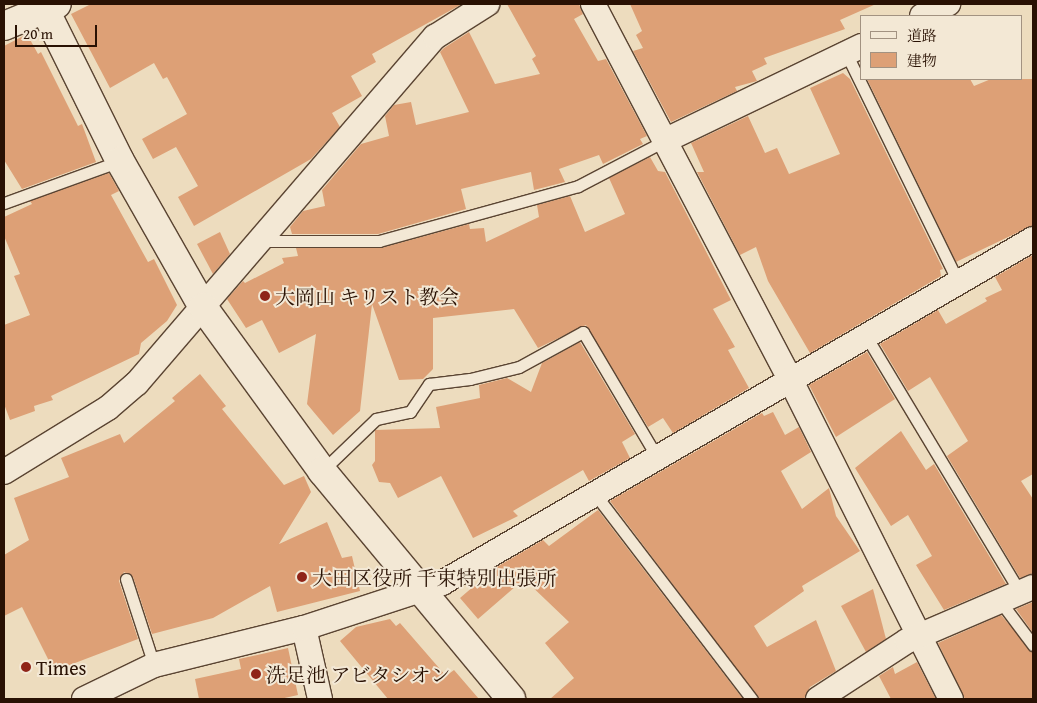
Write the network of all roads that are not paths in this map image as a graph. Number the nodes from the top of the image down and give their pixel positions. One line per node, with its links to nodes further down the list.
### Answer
1 (487, 4): 14 (street)
2 (593, 4): 10 (street)
3 (948, 4): 5 (street)
4 (48, 6): 6 (street); 11 (street)
5 (924, 15)
6 (4, 26)
7 (853, 49): 8 (lane); 10 (street)
8 (860, 65)
9 (867, 80): 15 (lane)
10 (664, 141): 14 (lane); 18 (street)
11 (120, 162): 12 (lane); 16 (street)
12 (4, 203)
13 (1033, 238): 15 (street)
14 (258, 241): 16 (street)
15 (958, 282): 17 (street)
16 (203, 307): 20 (street); 21 (street)
17 (866, 336): 18 (street); 25 (lane)
18 (790, 380): 19 (street); 27 (street)
19 (657, 457): 20 (lane); 22 (street)
20 (322, 471): 24 (street)
21 (4, 472)
22 (595, 494): 24 (street); 33 (lane)
23 (126, 579): 29 (lane)
24 (421, 590): 26 (street); 32 (street)
25 (1018, 593): 27 (street); 28 (lane)
26 (304, 628): 29 (street); 31 (street)
27 (919, 636): 34 (street); 35 (street)
28 (1033, 645)
29 (154, 665): 30 (street)
30 (84, 699)
31 (320, 699)
32 (512, 699)
33 (752, 699)
34 (818, 699)
35 (951, 699)

